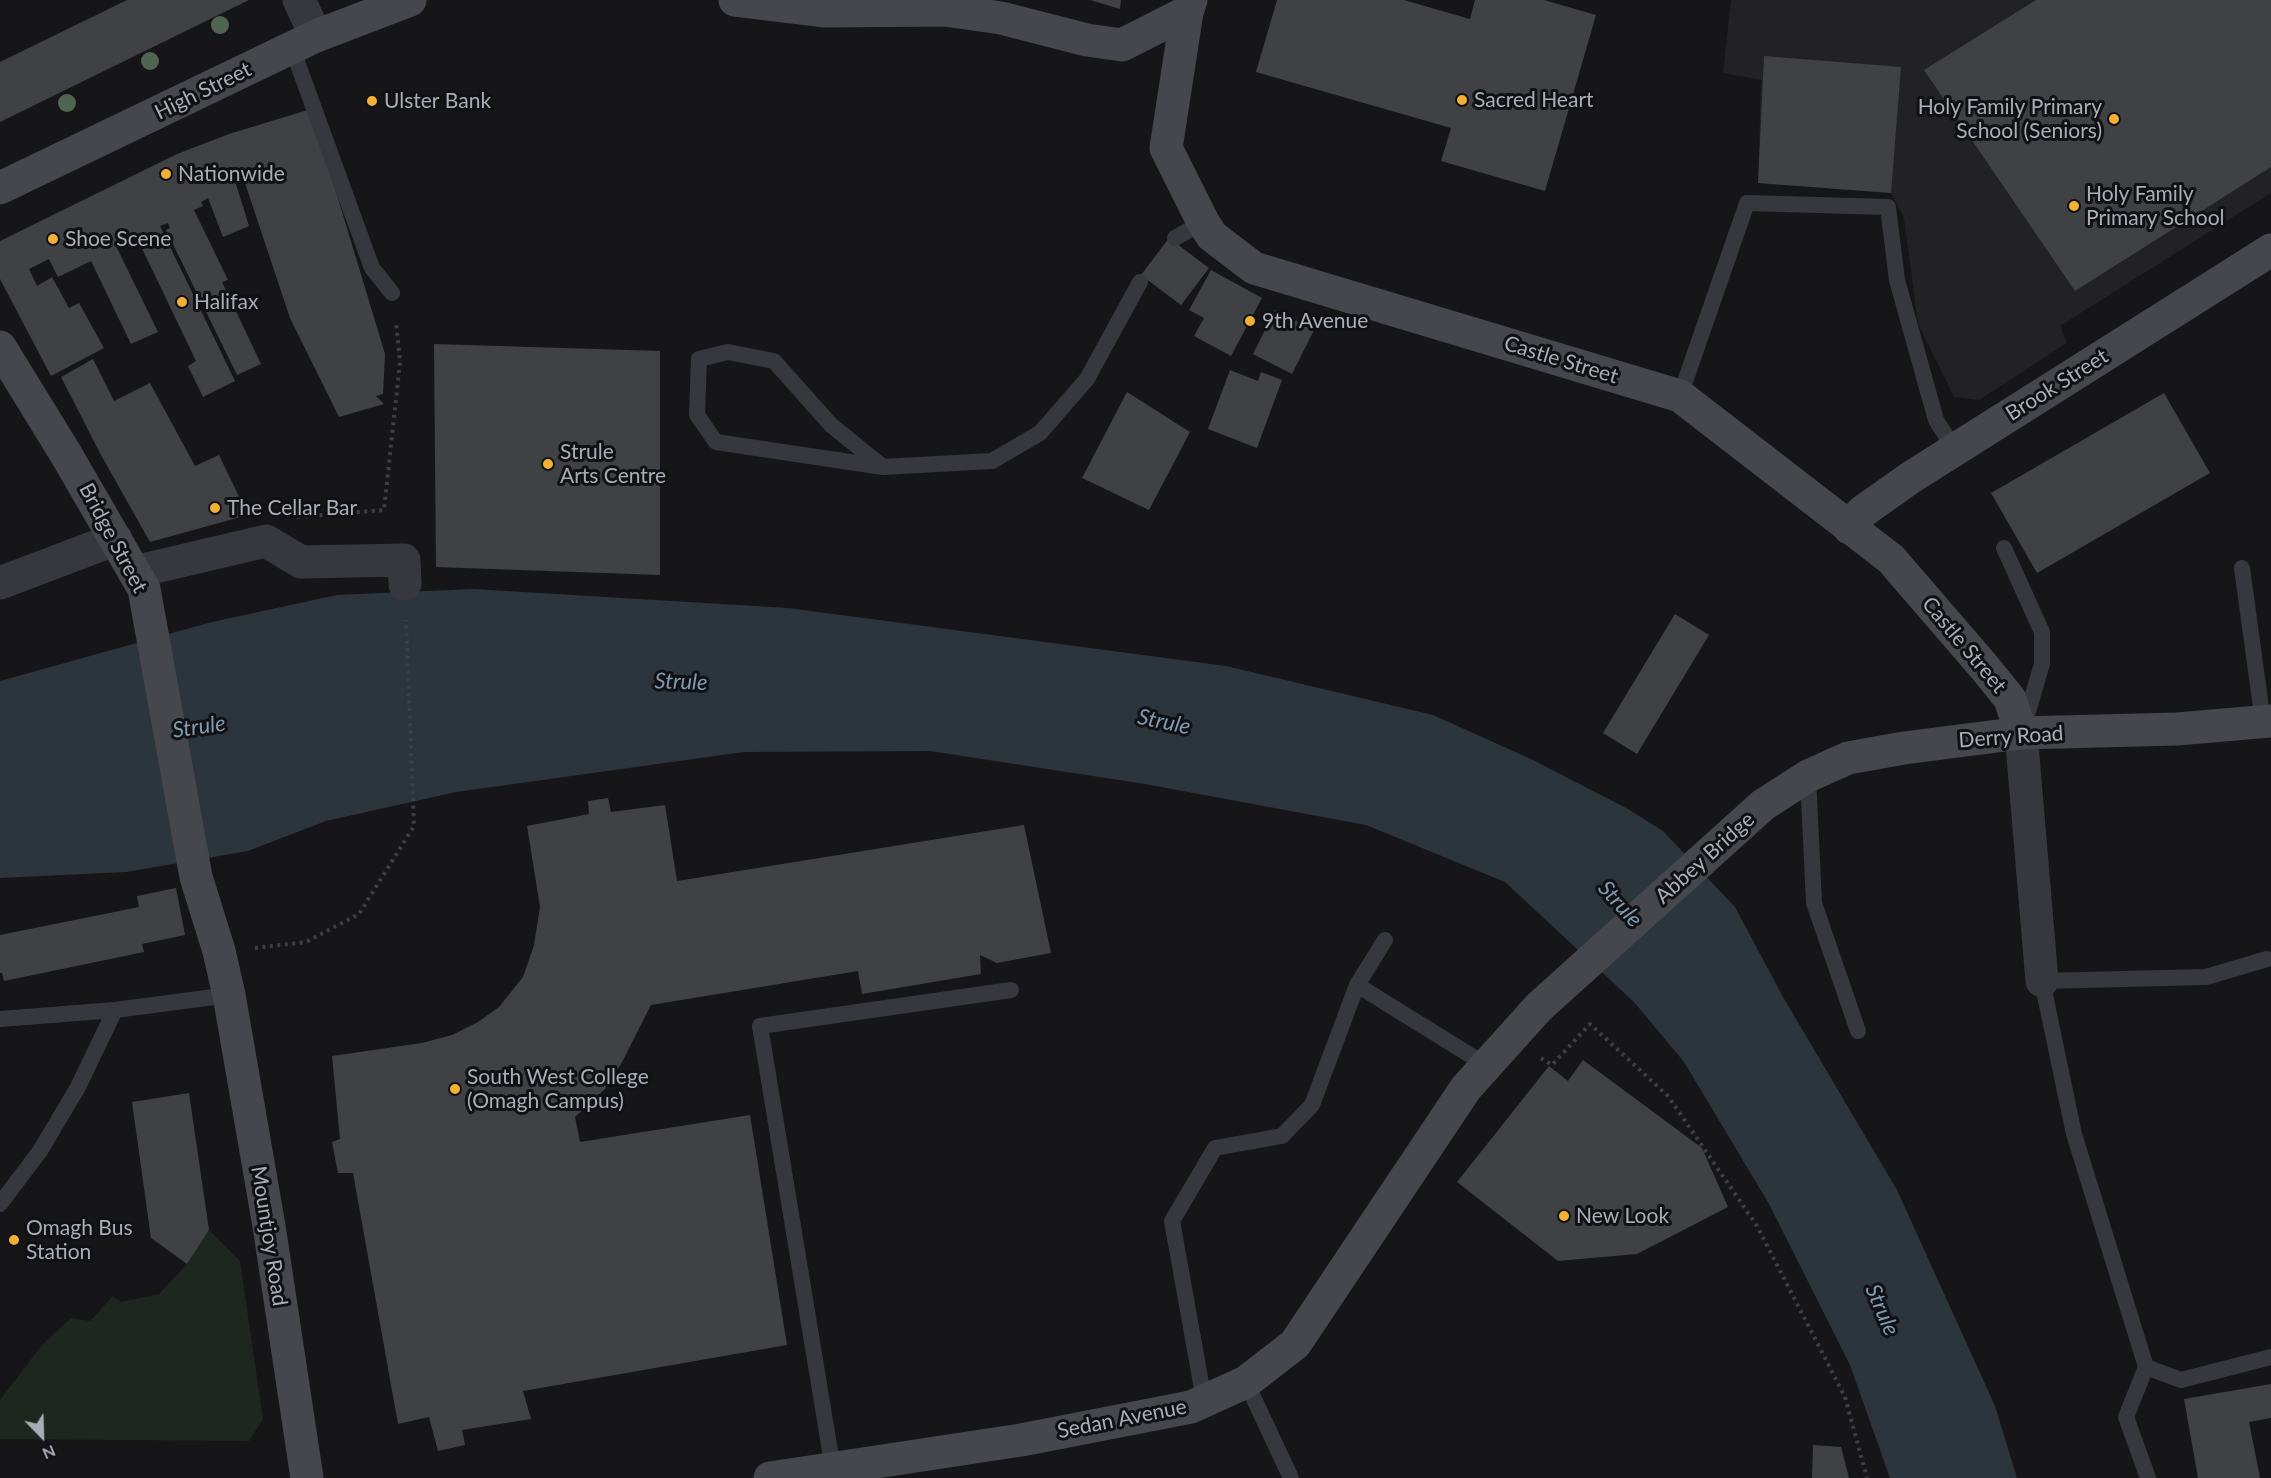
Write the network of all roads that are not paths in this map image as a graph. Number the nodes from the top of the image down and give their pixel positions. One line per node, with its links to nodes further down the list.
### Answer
1 (299, 0): 5 (street)
2 (410, 0): 5 (street, High Street)
3 (735, 0): 4 (street)
4 (1189, 6): 7 (street, Castle Street)
5 (304, 42): 6 (street, High Street); 11 (lane)
6 (0, 188)
7 (1203, 222): 8 (lane); 13 (street, Castle Street)
8 (1175, 238)
9 (2271, 250): 14 (street, Brook Street)
10 (1140, 282): 15 (lane)
11 (392, 293)
12 (0, 347): 17 (street, Bridge Street)
13 (1680, 396): 14 (lane); 16 (street, Castle Street)
14 (1955, 450): 16 (street, Brook Street)
15 (883, 466): 15 (lane)
16 (1849, 528): 24 (street, Castle Street)
17 (116, 539): 20 (street, Bridge Street); 21 (street)
18 (2004, 548): 24 (lane)
19 (2242, 568): 23 (lane)
20 (139, 580): 22 (street); 32 (street, Bridge Street)
21 (0, 583)
22 (405, 584)
23 (2267, 722): 24 (street, Derry Road)
24 (2021, 733): 25 (street, Derry Road); 29 (street)
25 (1808, 776): 26 (street, Derry Road); 36 (lane)
26 (1763, 805): 33 (street, Abbey Bridge)
27 (1385, 940): 30 (lane)
28 (2267, 959): 29 (lane)
29 (2042, 981): 40 (lane)
30 (1357, 985): 37 (lane); 42 (lane)
31 (1011, 990): 43 (lane)
32 (229, 995): 34 (lane); 44 (street, Mountjoy Road)
33 (1539, 1006): 37 (street, Sedan Avenue)
34 (115, 1010): 35 (lane); 38 (lane)
35 (0, 1019)
36 (1858, 1031)
37 (1486, 1065): 41 (street, Sedan Avenue)
38 (0, 1204)
39 (2271, 1357): 40 (lane)
40 (2146, 1367): 47 (lane)
41 (1246, 1382): 42 (street, Sedan Avenue); 46 (lane)
42 (1204, 1400): 43 (street, Sedan Avenue)
43 (833, 1469): 45 (street, Sedan Avenue)
44 (308, 1478)
45 (770, 1478)
46 (1291, 1478)
47 (2148, 1478)

